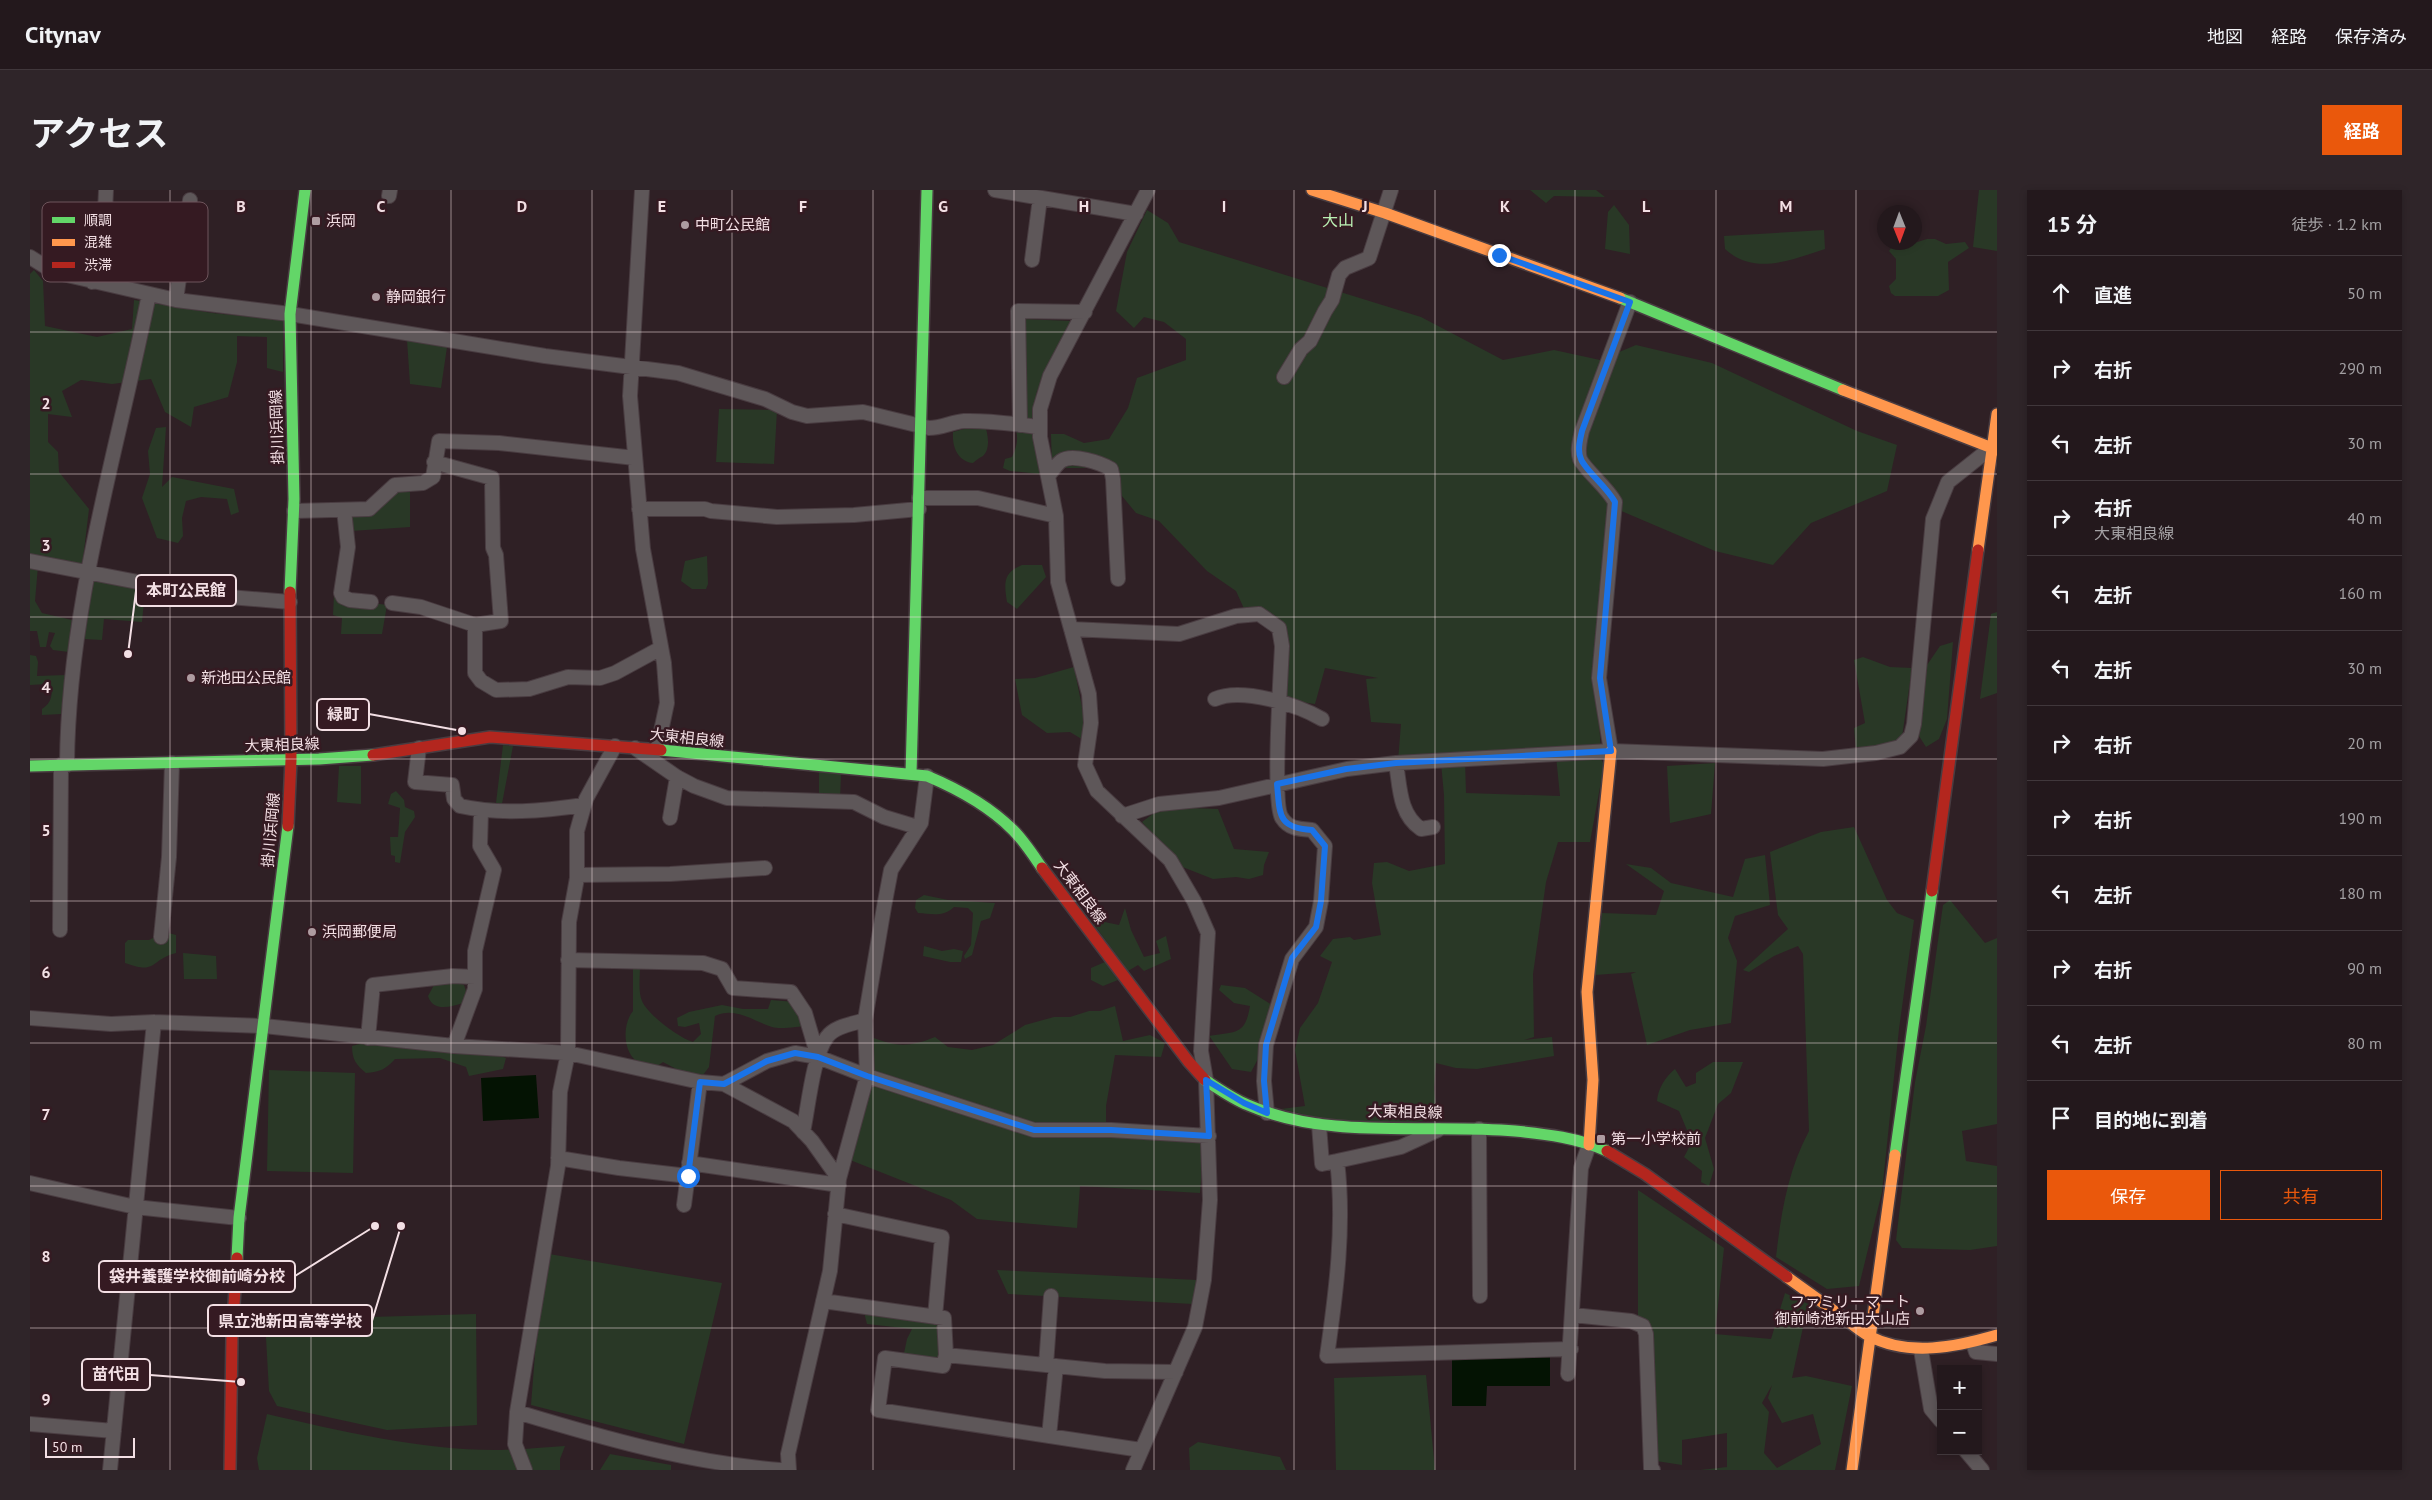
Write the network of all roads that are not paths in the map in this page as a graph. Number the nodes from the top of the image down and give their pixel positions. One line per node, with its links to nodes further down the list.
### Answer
1 (305, 190): 20 (main road, 掛川浜岡線)
2 (642, 190): 21 (street)
3 (927, 190): 24 (main road)
4 (995, 190): 8 (street)
5 (1148, 190): 10 (street)
6 (1312, 190): 9 (main road)
7 (1391, 190): 9 (street)
8 (1040, 198): 10 (street); 12 (street)
9 (1385, 213): 18 (main road); 22 (street)
10 (1136, 214): 19 (street)
11 (30, 257): 13 (street)
12 (1032, 260)
13 (42, 264)
14 (92, 282): 16 (street)
15 (179, 282): 17 (street)
16 (149, 294): 17 (street); 37 (street)
17 (176, 300): 20 (street)
18 (1630, 302): 27 (main road); 52 (street)
19 (1084, 312): 25 (street); 26 (street)
20 (290, 314): 21 (street); 34 (main road, 掛川浜岡線)
21 (630, 368): 24 (street); 28 (street)
22 (1284, 377)
23 (1997, 414): 27 (main road)
24 (921, 425): 25 (street); 31 (main road)
25 (1020, 425): 26 (street)
26 (1039, 427): 30 (street)
27 (1995, 448): 52 (street); 107 (main road)
28 (635, 458): 29 (street); 32 (street)
29 (434, 462): 33 (street); 42 (street)
30 (1048, 476): 35 (street); 38 (street)
31 (919, 503): 32 (street); 35 (street); 58 (main road)
32 (639, 509): 44 (street)
33 (344, 510): 34 (street); 40 (street)
34 (294, 511): 39 (main road, 掛川浜岡線)
35 (1056, 516): 43 (street)
36 (30, 561): 37 (street)
37 (89, 571): 39 (street); 56 (street)
38 (1118, 579)
39 (290, 602): 53 (main road, 掛川浜岡線)
40 (371, 602)
41 (392, 604): 42 (street)
42 (475, 625): 44 (street)
43 (1071, 629): 46 (street); 64 (street)
44 (661, 648): 51 (street)
45 (1215, 699): 46 (street)
46 (1280, 703): 47 (street); 61 (street)
47 (1322, 719)
48 (615, 746): 49 (main road, 大東相良線); 50 (main road, 大東相良線); 62 (street)
49 (418, 748): 53 (main road, 大東相良線); 63 (street)
50 (634, 748): 51 (main road, 大東相良線); 60 (street)
51 (657, 750): 58 (main road, 大東相良線)
52 (1611, 751): 55 (street); 92 (main road)
53 (291, 760): 54 (main road, 大東相良線); 77 (main road, 掛川浜岡線)
54 (172, 763): 56 (main road, 大東相良線); 71 (street)
55 (1396, 763): 61 (street); 67 (street)
56 (64, 765): 57 (main road, 大東相良線); 70 (street)
57 (30, 766)
58 (911, 774): 59 (main road, 大東相良線)
59 (927, 776): 66 (street); 83 (main road, 大東相良線)
60 (677, 777): 65 (street); 66 (street)
61 (1277, 784): 64 (street); 86 (street)
62 (584, 805): 63 (street); 69 (street)
63 (481, 811): 73 (street)
64 (1122, 816): 83 (street)
65 (670, 818)
66 (917, 827): 75 (street)
67 (1433, 827)
68 (765, 868): 69 (street)
69 (577, 875): 72 (street)
70 (60, 930)
71 (160, 937)
72 (568, 960): 80 (street); 81 (street)
73 (475, 977): 78 (street); 79 (street)
74 (30, 1018): 76 (street)
75 (865, 1020): 81 (street); 82 (street)
76 (154, 1022): 77 (street); 99 (street)
77 (264, 1026): 78 (street); 101 (main road, 掛川浜岡線)
78 (368, 1038): 79 (street)
79 (454, 1046): 80 (street)
80 (568, 1053): 84 (street); 93 (street)
81 (818, 1057): 82 (street); 85 (street); 90 (street)
82 (867, 1076): 91 (street); 96 (street)
83 (1206, 1080): 86 (main road, 大東相良線); 91 (street)
84 (700, 1082): 85 (street); 95 (street)
85 (724, 1084): 90 (street)
86 (1267, 1113): 87 (main road, 大東相良線)
87 (1319, 1125): 88 (main road, 大東相良線); 94 (street)
88 (1442, 1128): 89 (main road, 大東相良線); 94 (street)
89 (1479, 1129): 92 (main road, 大東相良線); 103 (street)
90 (803, 1132): 96 (street)
91 (1209, 1136): 115 (street)
92 (1589, 1144): 105 (street); 107 (main road, 大東相良線)
93 (558, 1158): 95 (street); 117 (street)
94 (1337, 1161): 110 (street)
95 (689, 1170): 96 (street); 98 (street)
96 (839, 1182): 100 (street)
97 (30, 1183): 99 (street)
98 (684, 1205)
99 (135, 1207): 101 (street); 120 (street)
100 (835, 1214): 104 (street); 106 (street)
101 (238, 1218): 125 (main road, 掛川浜岡線)
102 (1051, 1296): 114 (street)
103 (1480, 1296)
104 (823, 1301): 106 (street); 128 (street)
105 (1573, 1316): 110 (street); 130 (street)
106 (935, 1317): 113 (street)
107 (1869, 1336): 111 (main road, 大東相良線); 131 (main road)
108 (1997, 1336): 109 (main road, 大東相良線)
109 (1973, 1343): 111 (main road, 大東相良線); 112 (street)
110 (1571, 1348): 116 (street)
111 (1921, 1350): 118 (street)
112 (1997, 1354)
113 (946, 1355): 114 (street); 121 (street)
114 (1051, 1366): 115 (street); 121 (street)
115 (1176, 1372): 122 (street)
116 (1568, 1374)
117 (517, 1412): 126 (street); 127 (street)
118 (1937, 1416)
119 (30, 1424): 120 (street)
120 (114, 1431): 124 (street)
121 (1049, 1436): 122 (street)
122 (1141, 1450): 129 (street)
123 (1969, 1455): 132 (street)
124 (110, 1470)
125 (230, 1470)
126 (525, 1470)
127 (780, 1470)
128 (789, 1470)
129 (1133, 1470)
130 (1653, 1470)
131 (1852, 1470)
132 (1982, 1470)

